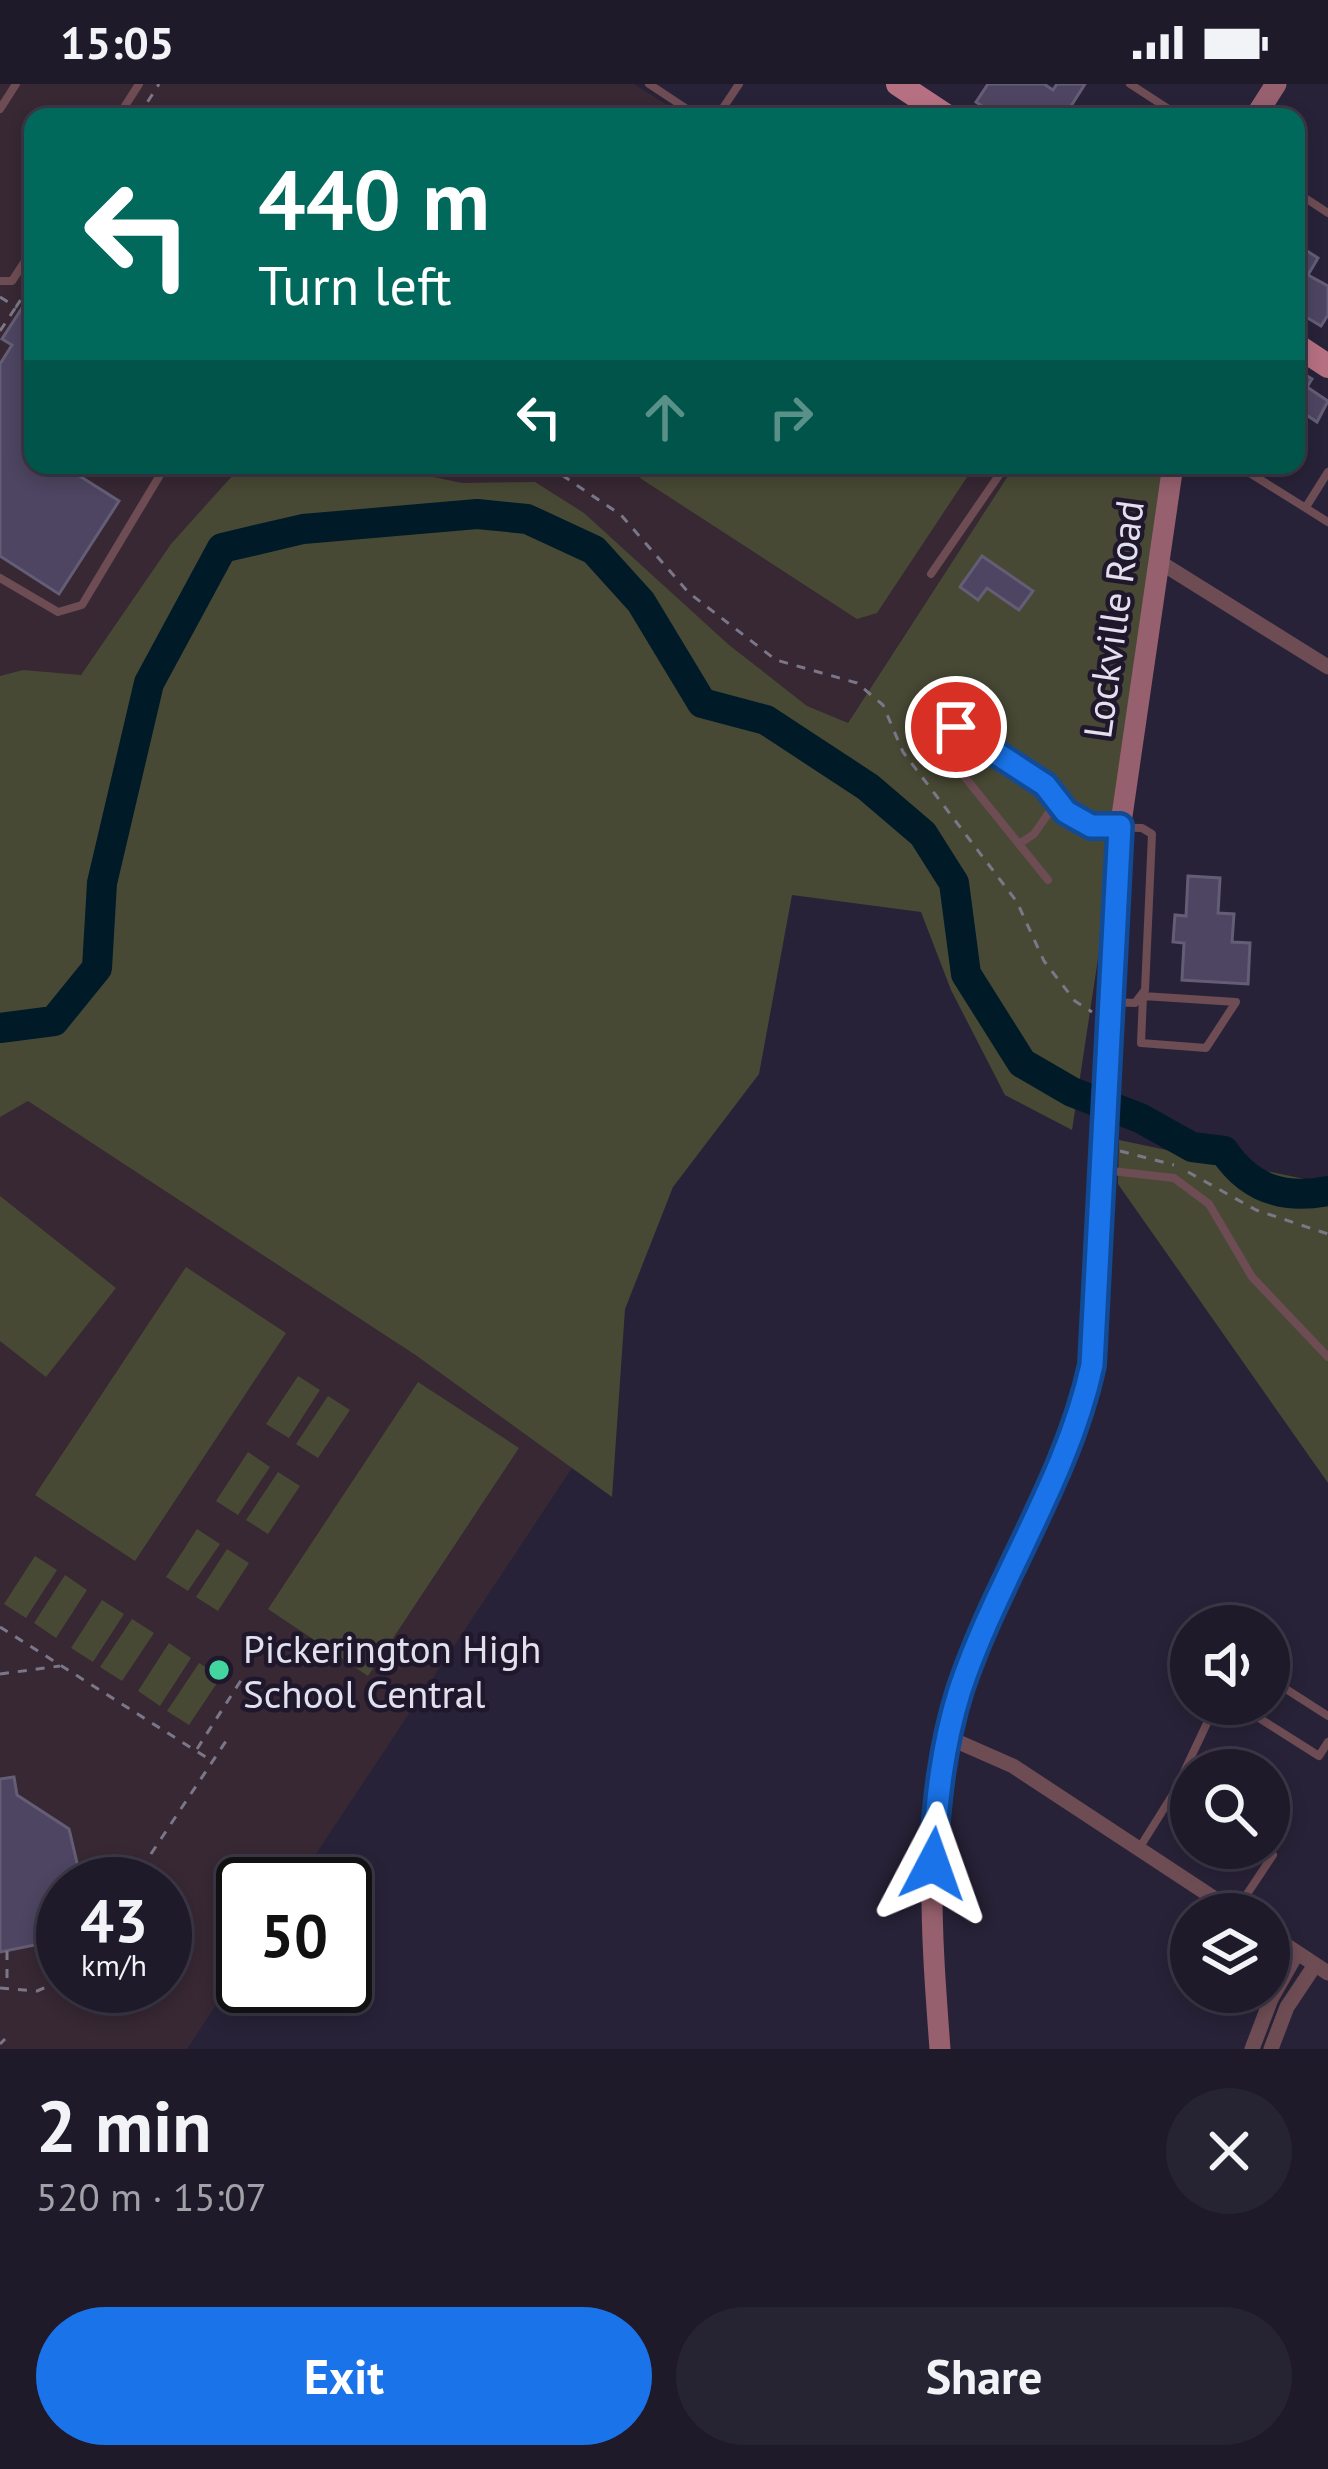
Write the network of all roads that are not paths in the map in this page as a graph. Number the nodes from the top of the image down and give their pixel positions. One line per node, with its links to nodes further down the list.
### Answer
1 (16, 84): 8 (lane)
2 (649, 84): 6 (lane)
3 (898, 84): 5 (main road)
4 (1130, 84): 7 (lane)
5 (928, 92)
6 (680, 108)
7 (1167, 108)
8 (0, 109)
9 (24, 263): 10 (lane)
10 (0, 281)
11 (1328, 472): 16 (lane)
12 (161, 474): 20 (lane)
13 (1000, 474): 19 (lane)
14 (1172, 474): 18 (main road, Lockville Road)
15 (1252, 474): 16 (lane)
16 (1306, 507): 17 (lane)
17 (1328, 522)
18 (1158, 561): 21 (street); 23 (main road, Lockville Road)
19 (931, 574)
20 (0, 578)
21 (1328, 667)
22 (1057, 800): 23 (lane); 24 (lane); 24 (lane)
23 (1120, 826): 26 (lane); 27 (main road, Lockville Road)
24 (1019, 844): 25 (lane)
25 (1048, 880)
26 (1143, 996): 26 (lane); 27 (lane)
27 (1108, 1012): 28 (main road, Lockville Road)
28 (1103, 1170): 29 (lane); 33 (main road, Lockville Road)
29 (1328, 1357)
30 (1290, 1692): 31 (lane)
31 (1328, 1716)
32 (1270, 1725): 34 (lane)
33 (947, 1737): 36 (street); 41 (main road, Lockville Road)
34 (1328, 1742)
35 (1170, 1799): 36 (lane)
36 (1139, 1848): 37 (street)
37 (1207, 1893)
38 (1290, 1948): 39 (street)
39 (1297, 1953): 40 (street); 42 (street)
40 (1322, 1969): 43 (street)
41 (940, 2049)
42 (1252, 2049)
43 (1271, 2049)

